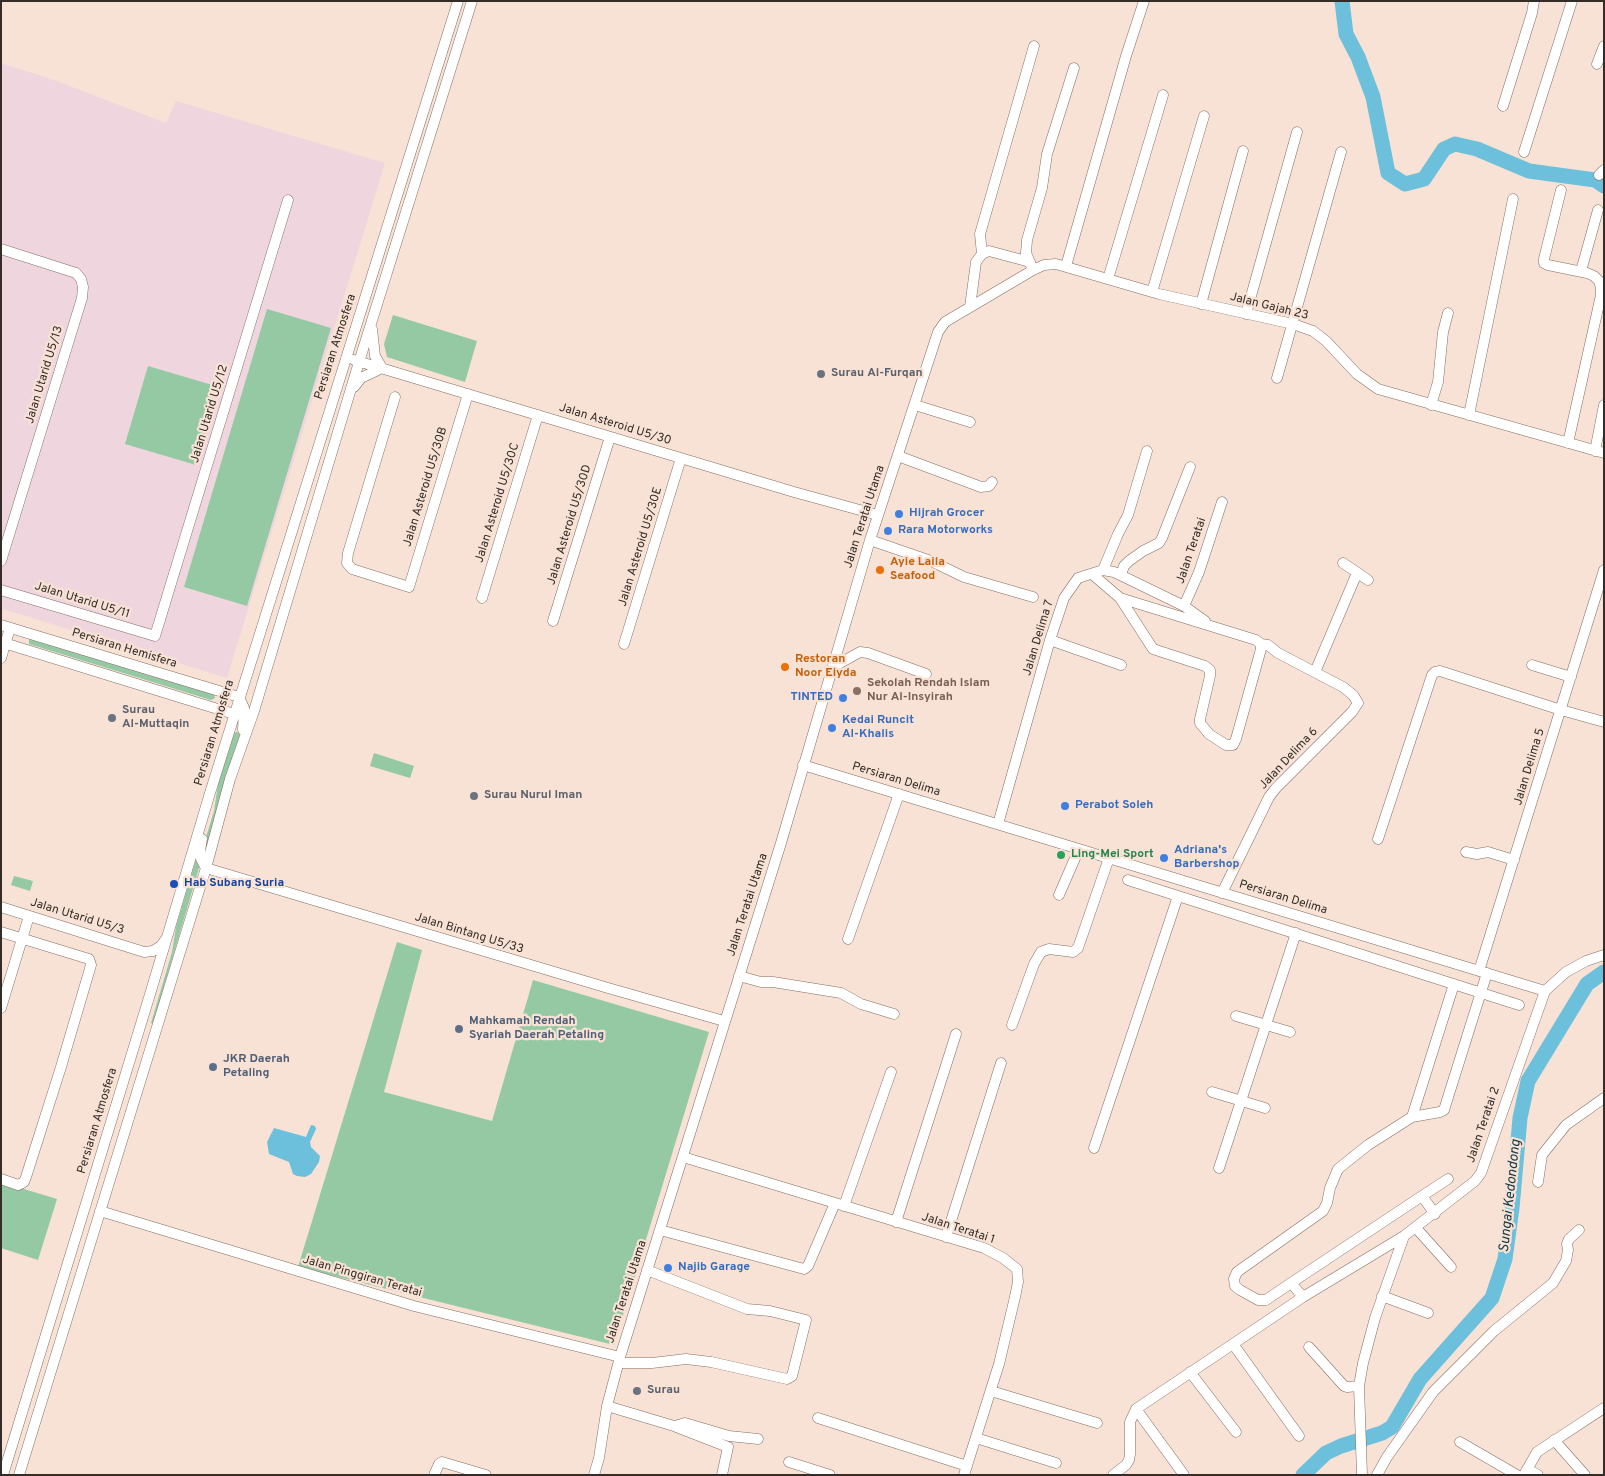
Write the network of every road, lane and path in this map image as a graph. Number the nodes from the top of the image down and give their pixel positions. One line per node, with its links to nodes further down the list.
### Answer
1 (454, 1): 7 (street)
2 (458, 1): 7 (street, Persiaran Atmosfera)
3 (472, 1): 34 (street)
4 (1144, 1): 26 (street)
5 (1534, 1): 13 (street)
6 (1572, 1): 18 (street)
7 (454, 15): 37 (street, Persiaran Atmosfera)
8 (1034, 46): 24 (street)
9 (1604, 46): 10 (street)
10 (1597, 64)
11 (1074, 68): 25 (street)
12 (1163, 95): 28 (street)
13 (1503, 106)
14 (1204, 116): 29 (street)
15 (1297, 132): 33 (street)
16 (1243, 151): 30 (street)
17 (1341, 152): 35 (street)
18 (1524, 152)
19 (1560, 190): 27 (street)
20 (1513, 199): 48 (street)
21 (288, 200): 78 (street, Jalan Utarid U5/12)
22 (1598, 210): 27 (street)
23 (1, 249): 61 (street, Jalan Utarid U5/13)
24 (982, 254): 25 (street); 31 (street)
25 (1031, 266): 26 (street, Jalan Gajah 23); 31 (street, Jalan Gajah 23)
26 (1066, 266): 28 (street, Jalan Gajah 23)
27 (1581, 270): 51 (street)
28 (1108, 279): 29 (street, Jalan Gajah 23)
29 (1152, 292): 30 (street, Jalan Gajah 23)
30 (1202, 304): 33 (street, Jalan Gajah 23)
31 (970, 307): 36 (street, Jalan Gajah 23)
32 (1448, 313): 45 (street)
33 (1246, 314): 35 (street, Jalan Gajah 23)
34 (372, 323): 38 (street); 39 (street)
35 (1293, 324): 40 (street); 45 (street, Jalan Gajah 23)
36 (934, 345): 44 (street, Jalan Teratai Utama)
37 (346, 358): 38 (street, Jalan Asteroid U5/30); 90 (street, Persiaran Atmosfera)
38 (360, 362): 39 (street, Jalan Asteroid U5/30); 41 (street)
39 (382, 368): 41 (street); 42 (street, Jalan Asteroid U5/30)
40 (1278, 378)
41 (351, 390): 77 (street)
42 (468, 394): 43 (street, Jalan Asteroid U5/30B); 47 (street, Jalan Asteroid U5/30)
43 (395, 397)
44 (915, 405): 49 (street); 54 (street, Jalan Teratai Utama)
45 (1431, 405): 48 (street, Jalan Gajah 23)
46 (1604, 405): 53 (street)
47 (538, 415): 50 (street, Jalan Asteroid U5/30); 71 (street, Jalan Asteroid U5/30C)
48 (1469, 415): 51 (street, Jalan Gajah 23)
49 (970, 422)
50 (610, 437): 55 (street, Jalan Asteroid U5/30); 74 (street, Jalan Asteroid U5/30D)
51 (1568, 443): 53 (street, Jalan Gajah 23)
52 (1147, 450): 63 (street)
53 (1600, 452)
54 (898, 456): 57 (street); 59 (street, Jalan Teratai Utama)
55 (681, 458): 59 (street, Jalan Asteroid U5/30); 81 (street, Jalan Asteroid U5/30E)
56 (1190, 467): 67 (street)
57 (992, 482)
58 (1222, 502): 73 (street, Jalan Teratai)
59 (878, 515): 60 (street, Jalan Teratai Utama)
60 (870, 540): 70 (street); 86 (street, Jalan Teratai Utama)
61 (1, 561)
62 (1343, 563): 65 (street)
63 (1103, 570): 66 (street, Jalan Delima 7); 67 (street)
64 (1604, 570): 89 (street, Jalan Delima 5)
65 (1357, 573): 68 (street); 87 (street)
66 (1092, 574): 72 (street); 79 (street, Jalan Delima 7)
67 (1121, 575): 73 (street)
68 (1368, 580)
69 (1, 590): 78 (street, Jalan Utarid U5/11)
70 (1033, 597)
71 (482, 598)
72 (1120, 598): 75 (street); 82 (street)
73 (1184, 606): 75 (street)
74 (553, 621)
75 (1212, 626): 82 (street)
76 (6, 627): 80 (street); 90 (street, Persiaran Hemisfera)
77 (278, 629): 91 (street); 96 (street)
78 (155, 636)
79 (1050, 640): 84 (street); 99 (street, Jalan Delima 7)
80 (3, 643): 83 (street); 93 (street)
81 (624, 644)
82 (1260, 644): 87 (street)
83 (1, 658)
84 (1121, 665)
85 (1532, 666): 89 (street)
86 (833, 667): 88 (street); 95 (street, Jalan Teratai Utama)
87 (1315, 672): 107 (street, Jalan Delima 6)
88 (926, 674)
89 (1571, 677): 92 (street, Jalan Delima 5)
90 (239, 697): 91 (street); 93 (street, Persiaran Atmosfera)
91 (244, 708): 93 (street); 96 (street)
92 (1561, 710): 94 (street); 100 (street); 104 (street, Jalan Delima 5)
93 (234, 714): 97 (street, Persiaran Atmosfera)
94 (1604, 722)
95 (804, 765): 98 (street, Persiaran Delima); 121 (street, Jalan Teratai Utama)
96 (230, 779): 105 (street)
97 (210, 793): 105 (street); 114 (street, Persiaran Atmosfera)
98 (899, 794): 99 (street, Persiaran Delima); 116 (street)
99 (998, 824): 101 (street, Persiaran Delima)
100 (1378, 839)
101 (1079, 849): 103 (street, Persiaran Delima); 108 (street)
102 (1466, 852): 104 (street)
103 (1109, 858): 107 (street, Persiaran Delima); 130 (street)
104 (1514, 860): 119 (street, Jalan Delima 5)
105 (206, 868): 129 (street, Jalan Bintang U5/33); 135 (street)
106 (1128, 880): 109 (street)
107 (1222, 893): 119 (street, Persiaran Delima)
108 (1059, 895)
109 (1178, 896): 113 (street); 144 (street)
110 (1, 907): 111 (street, Jalan Utarid U5/3)
111 (29, 916): 115 (street); 117 (street, Jalan Utarid U5/3)
112 (1, 932): 115 (street)
113 (1296, 933): 122 (street); 131 (street)
114 (167, 937): 117 (street); 120 (street, Persiaran Atmosfera)
115 (23, 939): 126 (street); 147 (street)
116 (848, 939)
117 (144, 952): 120 (street)
118 (1604, 955): 123 (street)
119 (1483, 972): 123 (street, Persiaran Delima); 124 (street, Jalan Delima 5)
120 (155, 976): 134 (street, Persiaran Atmosfera)
121 (738, 976): 127 (street); 129 (street, Jalan Teratai Utama)
122 (1454, 984): 124 (street); 143 (street)
123 (1545, 991): 153 (street, Jalan Teratai 2)
124 (1480, 993): 125 (street); 143 (street, Jalan Delima 5)
125 (1519, 1005)
126 (1, 1008)
127 (894, 1014)
128 (1236, 1016): 131 (street)
129 (724, 1021): 145 (street, Jalan Teratai Utama)
130 (1012, 1025)
131 (1265, 1025): 132 (street); 141 (street)
132 (1290, 1032)
133 (956, 1034): 154 (street)
134 (141, 1037): 135 (street); 136 (street); 189 (street, Persiaran Atmosfera)
135 (154, 1039): 136 (street)
136 (150, 1051): 152 (street)
137 (1001, 1063): 159 (street)
138 (890, 1072): 151 (street)
139 (1212, 1092): 141 (street)
140 (1604, 1098): 149 (street)
141 (1240, 1100): 142 (street); 146 (street)
142 (1265, 1108)
143 (1412, 1117): 162 (street)
144 (1094, 1148)
145 (683, 1157): 151 (street, Jalan Teratai 1); 156 (street, Jalan Teratai Utama)
146 (1219, 1168)
147 (1, 1179)
148 (1448, 1179): 150 (street)
149 (1538, 1182)
150 (1422, 1196): 153 (street); 162 (street)
151 (839, 1205): 154 (street, Jalan Teratai 1); 156 (street)
152 (100, 1211): 168 (street, Jalan Pinggiran Teratai); 190 (street)
153 (1435, 1214): 155 (street, Jalan Teratai 2)
154 (896, 1222): 159 (street, Jalan Teratai 1)
155 (1416, 1228): 158 (street, Jalan Teratai 2); 160 (street)
156 (660, 1230): 161 (street, Jalan Teratai Utama)
157 (1579, 1230): 198 (street)
158 (1404, 1236): 163 (street); 164 (street, Jalan Teratai 2)
159 (946, 1237): 171 (street, Jalan Teratai 1)
160 (1451, 1267)
161 (648, 1270): 168 (street, Jalan Teratai Utama); 168 (street, Jalan Pinggiran Teratai)
162 (1291, 1283): 164 (street)
163 (1382, 1296): 165 (street); 170 (street)
164 (1303, 1297): 166 (street, Jalan Teratai 2)
165 (1428, 1313)
166 (1233, 1344): 169 (street, Jalan Teratai 2); 179 (street)
167 (1309, 1347): 170 (street)
168 (619, 1360): 172 (street, Jalan Teratai Utama)
169 (1190, 1372): 174 (street, Jalan Teratai 2); 178 (street)
170 (1359, 1386): 187 (street)
171 (991, 1391): 176 (street); 180 (street, Jalan Teratai 1)
172 (607, 1406): 177 (street); 193 (street, Jalan Teratai Utama)
173 (1604, 1408): 182 (street)
174 (1136, 1409): 196 (street); 197 (street)
175 (818, 1418): 186 (street)
176 (1097, 1423)
177 (674, 1426): 181 (street); 194 (street)
178 (1236, 1432)
179 (1298, 1436)
180 (976, 1438): 185 (street); 186 (street, Jalan Teratai 1)
181 (758, 1439)
182 (1554, 1440): 188 (street); 201 (street)
183 (1460, 1442): 199 (street)
184 (788, 1462): 195 (street)
185 (1056, 1463)
186 (966, 1470)
187 (1362, 1472)
188 (1526, 1472): 200 (street)
189 (3, 1475)
190 (19, 1475)
191 (434, 1475): 192 (street)
192 (486, 1475)
193 (594, 1475)
194 (722, 1475)
195 (830, 1475)
196 (1113, 1475)
197 (1184, 1475)
198 (1377, 1475)
199 (1517, 1475)
200 (1538, 1475)
201 (1585, 1475)

